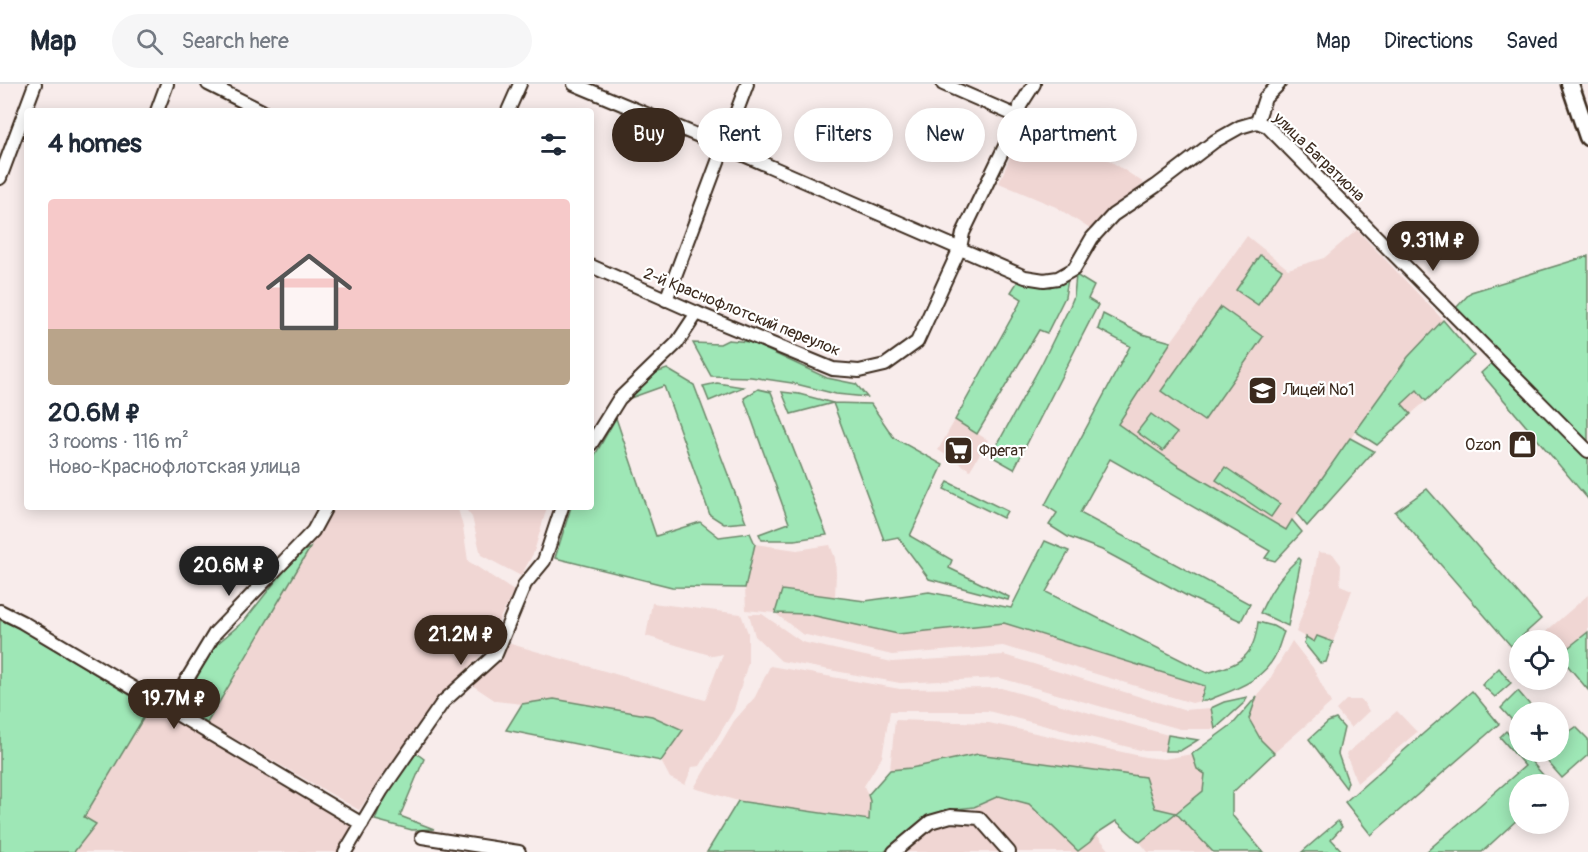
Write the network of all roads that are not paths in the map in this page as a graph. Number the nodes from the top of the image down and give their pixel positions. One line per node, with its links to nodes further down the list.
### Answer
1 (35, 84): 11 (street)
2 (167, 84): 12 (street)
3 (208, 84): 13 (street)
4 (520, 84): 14 (street)
5 (574, 84): 20 (street, улица Багратиона)
6 (747, 84): 15 (street)
7 (943, 84): 16 (street)
8 (1034, 84): 17 (street)
9 (1279, 84): 19 (street)
10 (1570, 84): 21 (street)
11 (26, 108)
12 (159, 108)
13 (256, 108)
14 (509, 108)
15 (738, 108)
16 (998, 108)
17 (1020, 108)
18 (24, 114): 25 (street)
19 (1257, 122): 26 (street, улица Багратиона); 31 (street, улица Багратиона)
20 (697, 135)
21 (1588, 137)
22 (717, 162): 28 (street)
23 (760, 162): 26 (street, улица Багратиона)
24 (997, 162): 26 (street)
25 (0, 178)
26 (960, 248): 29 (street, 2-й Краснофлотский переулок)
27 (594, 267): 28 (street, 2-й Краснофлотский переулок)
28 (666, 300): 29 (street, 2-й Краснофлотский переулок)
29 (697, 313): 30 (street)
30 (594, 439)
31 (1588, 451)
32 (324, 510): 35 (street)
33 (561, 510): 36 (street)
34 (0, 611): 35 (street)
35 (170, 710): 36 (street)
36 (362, 824): 38 (street)
37 (422, 837): 39 (street)
38 (345, 852)
39 (519, 852)
40 (894, 852): 41 (street)
41 (1009, 852)

